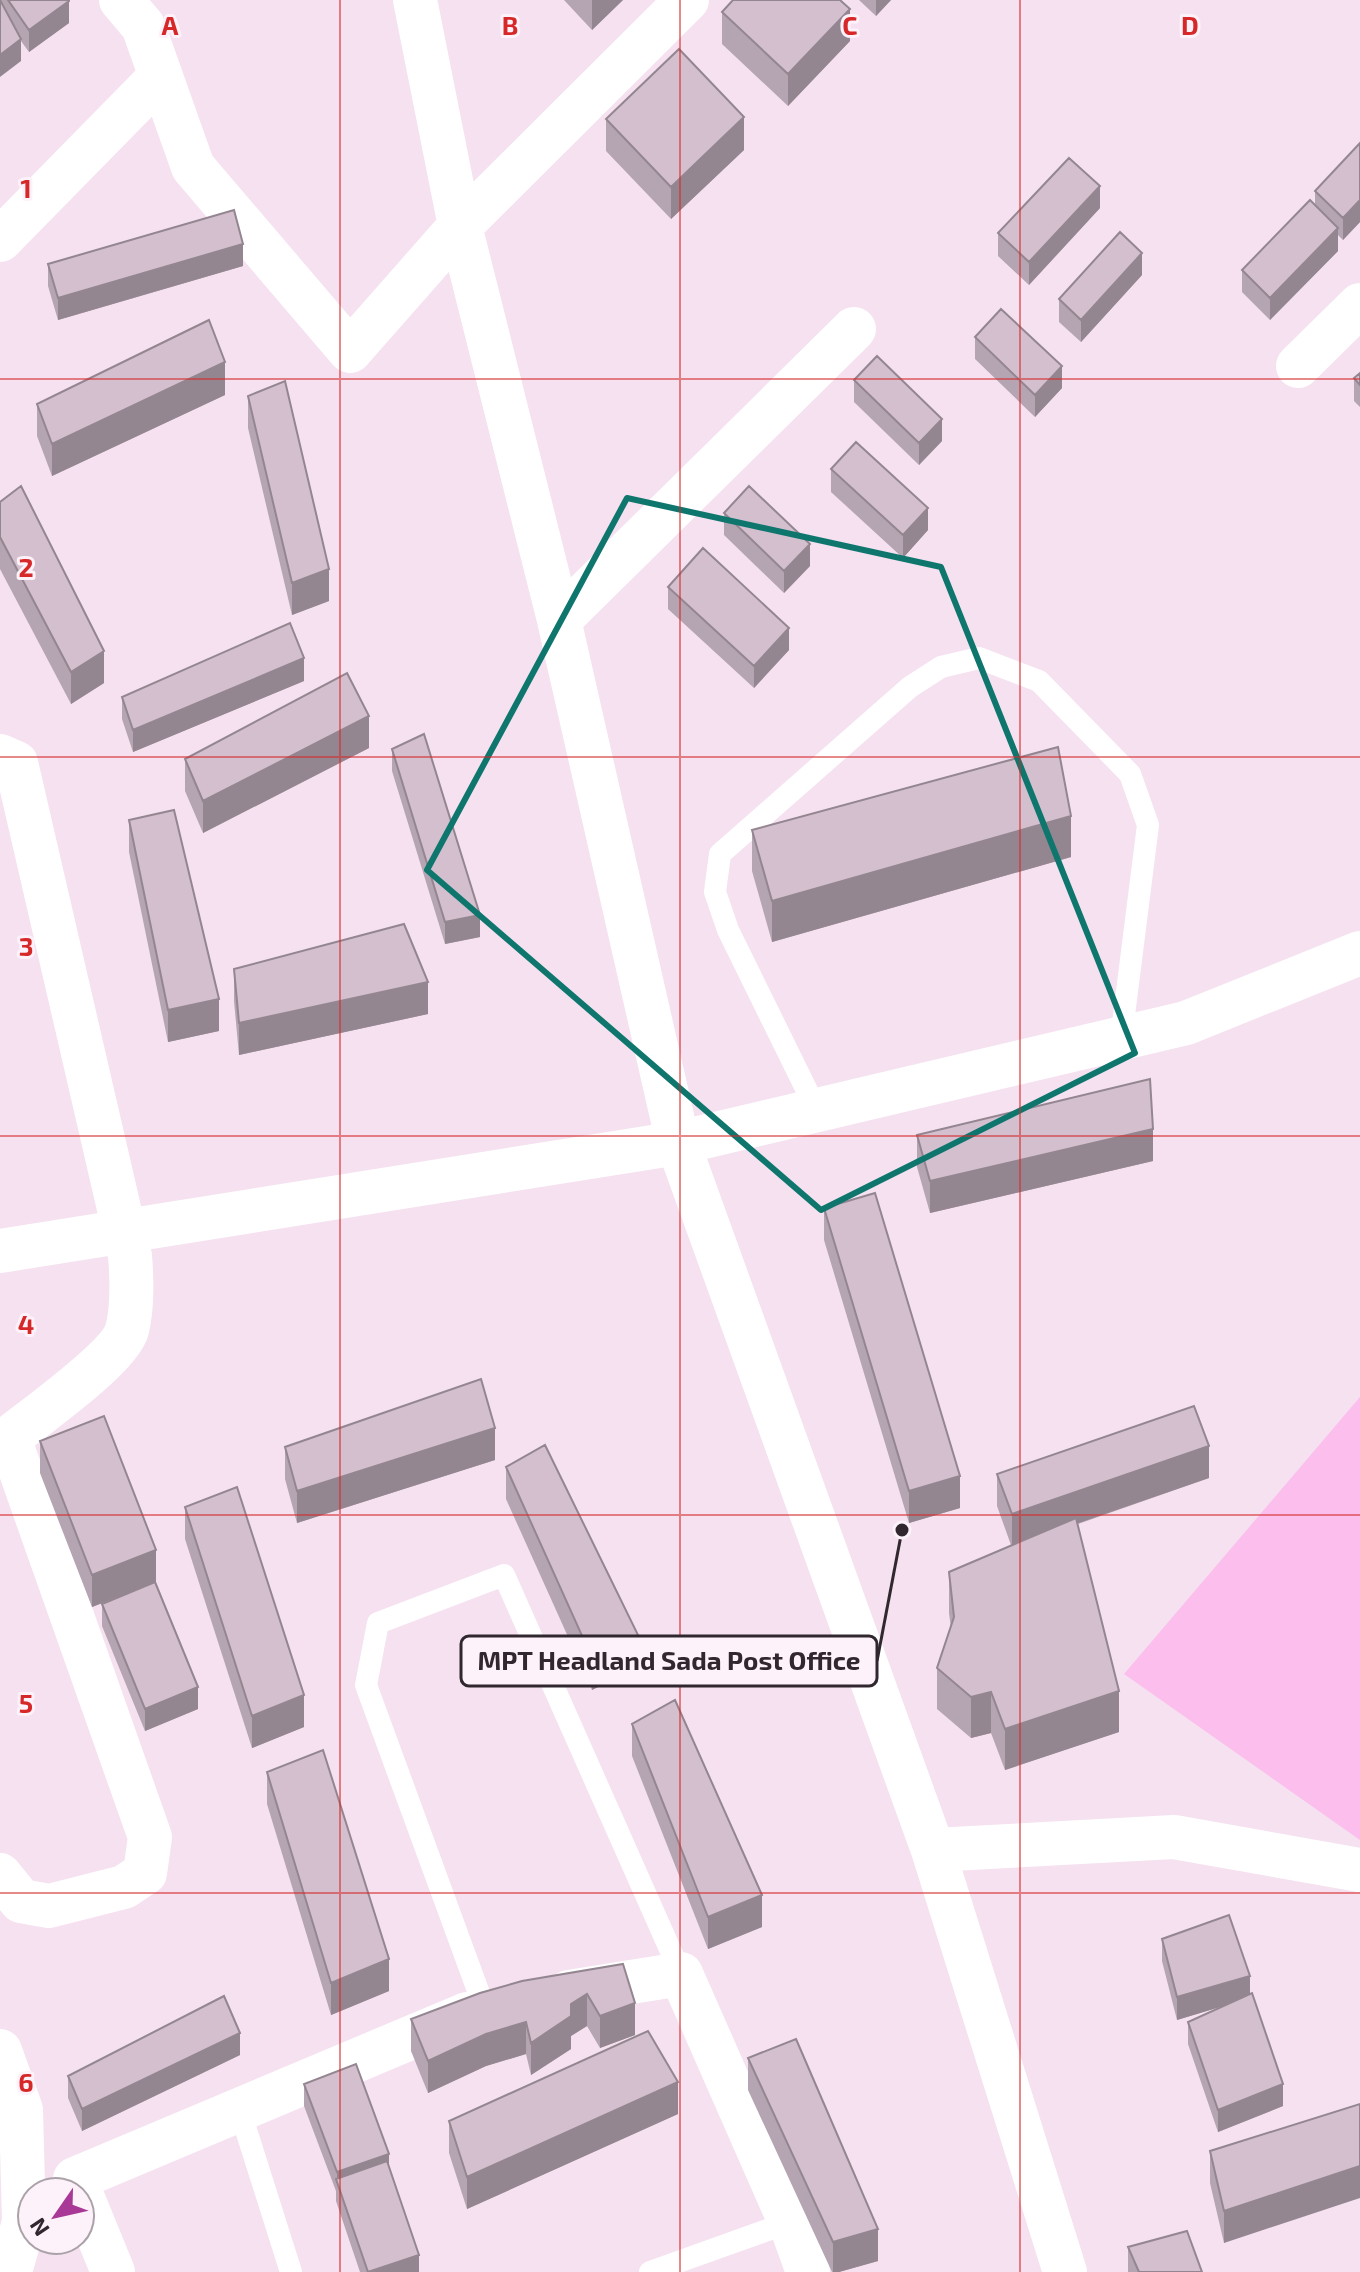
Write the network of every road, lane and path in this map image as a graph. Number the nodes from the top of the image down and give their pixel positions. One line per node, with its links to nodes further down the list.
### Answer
1 (121, 0): 4 (street)
2 (415, 0): 5 (street)
3 (687, 0): 5 (street)
4 (161, 76): 5 (street); 6 (street)
5 (460, 226): 10 (street)
6 (0, 240)
7 (1360, 305): 9 (street)
8 (854, 329): 10 (street)
9 (1298, 366)
10 (559, 620): 15 (street)
11 (0, 756): 16 (street)
12 (1360, 953): 13 (street)
13 (1121, 1039): 14 (street); 14 (lane)
14 (817, 1111): 15 (street)
15 (678, 1143): 16 (street); 19 (street)
16 (123, 1231): 17 (street); 18 (street)
17 (0, 1251)
18 (4, 1440): 21 (street)
19 (933, 1850): 20 (street); 32 (street)
20 (1360, 1870)
21 (0, 1875)
22 (681, 1974): 23 (street); 23 (lane); 26 (street)
23 (484, 2007): 25 (street)
24 (0, 2051): 27 (street)
25 (240, 2111): 28 (street); 29 (lane)
26 (790, 2222): 30 (lane); 31 (street)
27 (10, 2272)
28 (113, 2272)
29 (291, 2272)
30 (650, 2272)
31 (808, 2272)
32 (1065, 2272)

